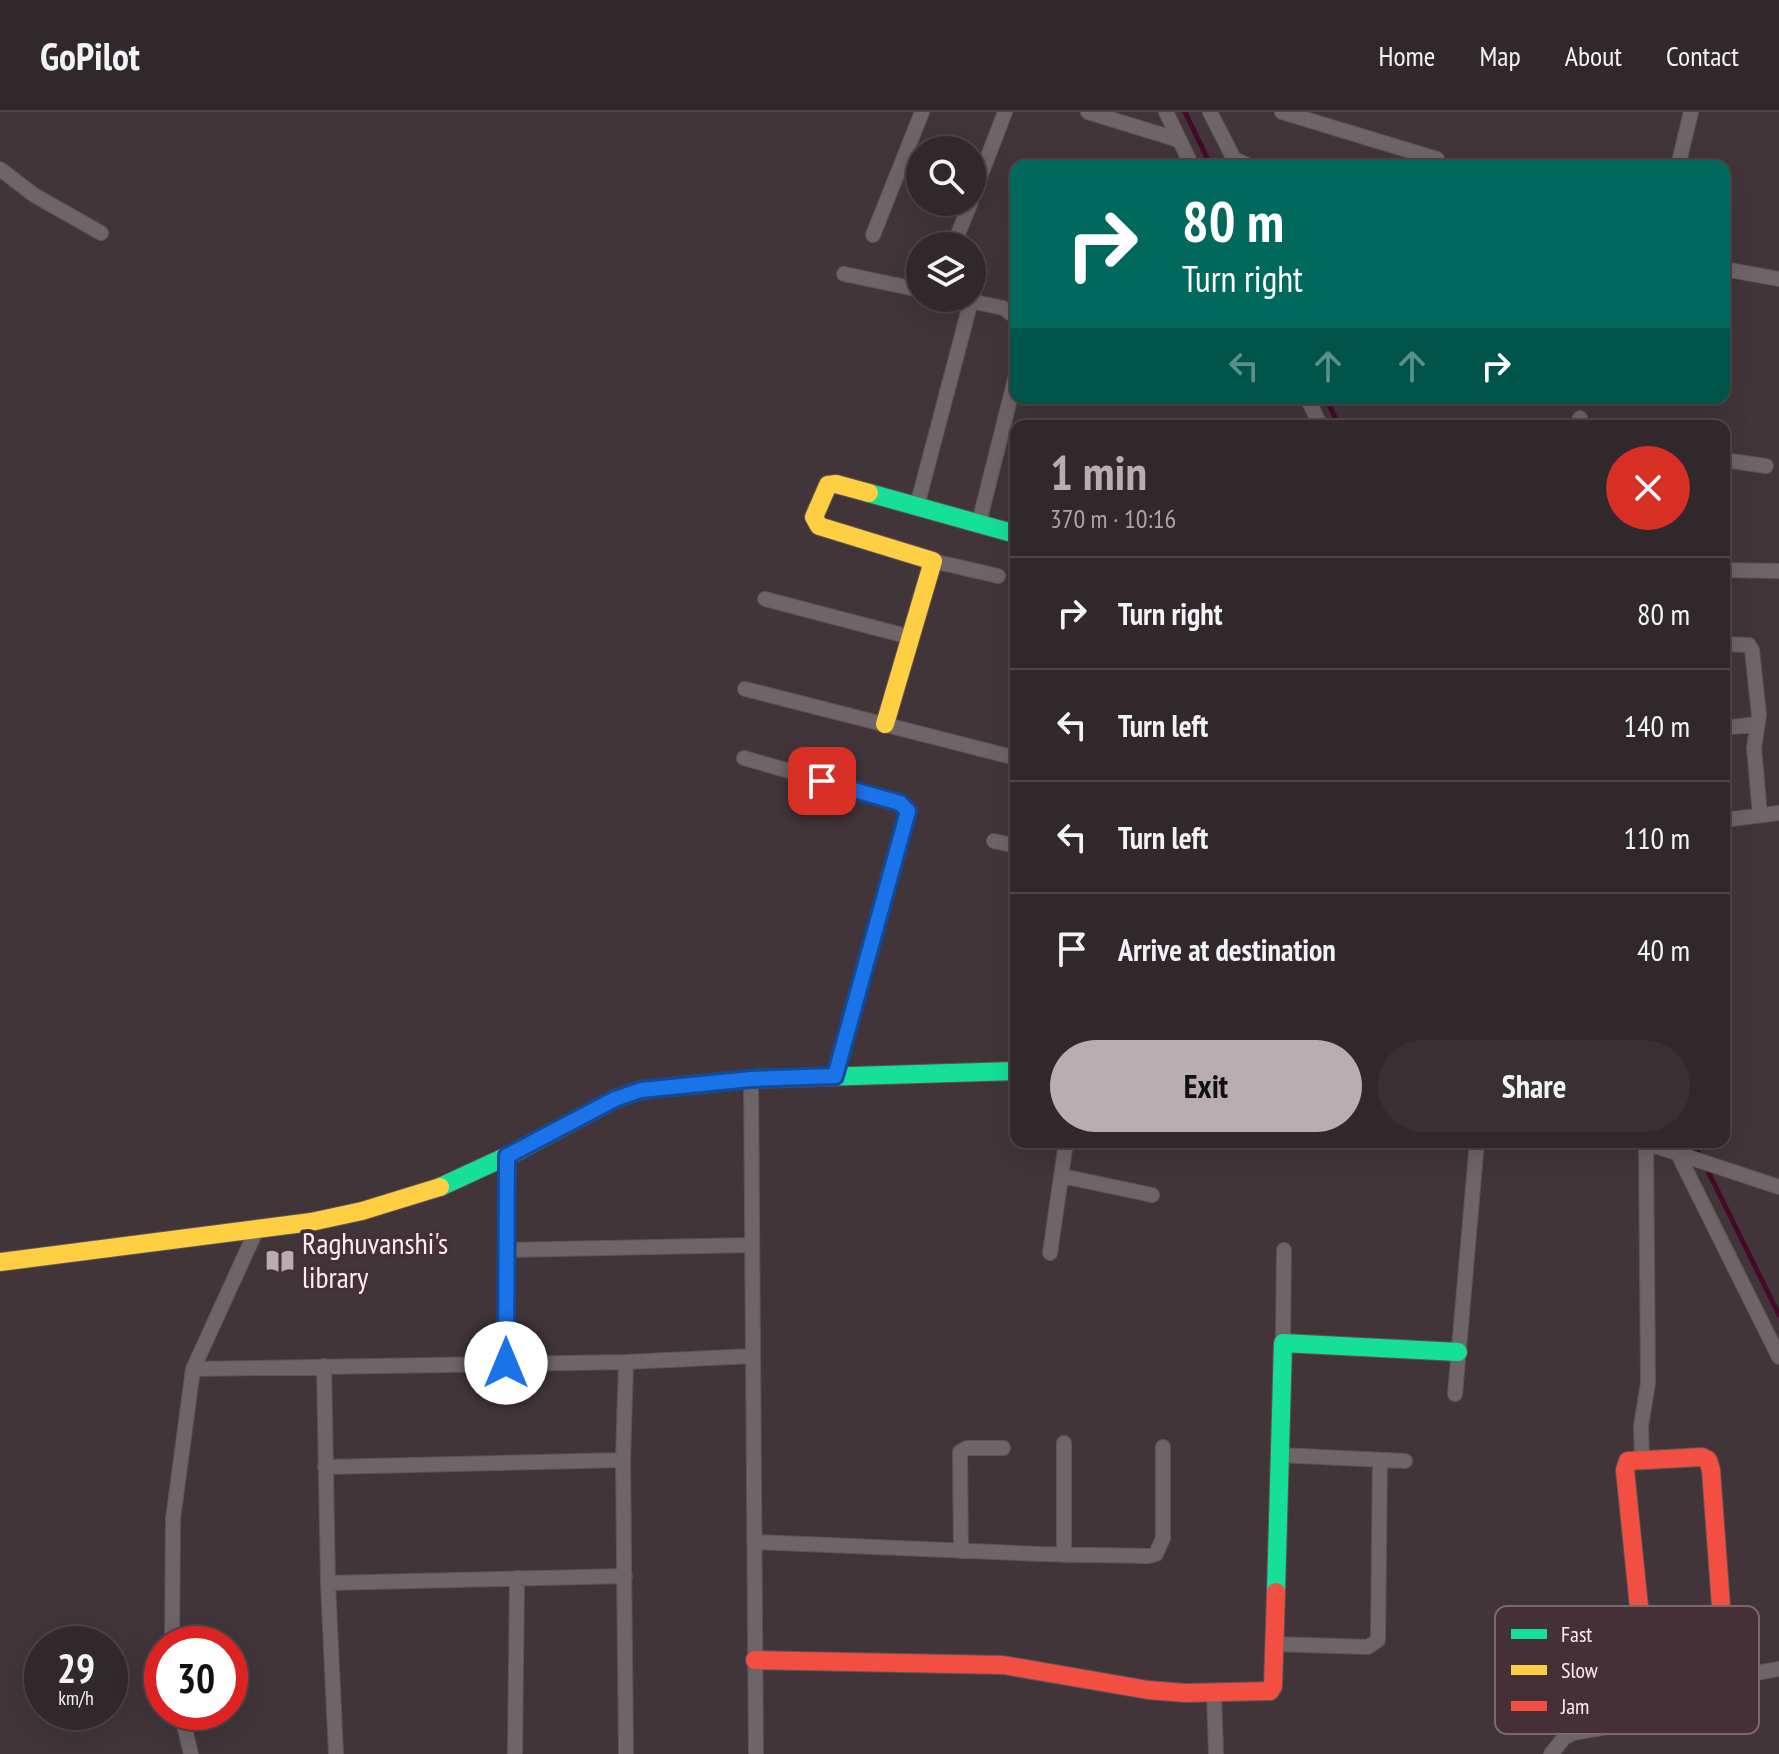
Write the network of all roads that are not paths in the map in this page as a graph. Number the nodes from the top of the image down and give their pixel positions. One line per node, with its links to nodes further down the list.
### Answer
1 (922, 112): 16 (street)
2 (1005, 112): 13 (street)
3 (1088, 112): 8 (street)
4 (1166, 112): 8 (street)
5 (1210, 112): 11 (street)
6 (1282, 112): 9 (street)
7 (1691, 112): 12 (street)
8 (1179, 140): 10 (street)
9 (1437, 159)
10 (1189, 160)
11 (1236, 160)
12 (1679, 160)
13 (986, 161)
14 (0, 169): 15 (street)
15 (101, 233)
16 (873, 235)
17 (1730, 270): 19 (street)
18 (844, 274): 20 (street)
19 (1779, 279)
20 (906, 287)
21 (986, 304): 23 (street)
22 (961, 312): 27 (street)
23 (1010, 313)
24 (1010, 399): 28 (street)
25 (1730, 461): 26 (street)
26 (1766, 466)
27 (917, 506): 28 (street); 30 (street)
28 (979, 523): 29 (street)
29 (1010, 532)
30 (933, 561): 33 (street); 35 (street)
31 (1730, 570): 32 (street)
32 (1779, 571)
33 (998, 576)
34 (765, 599): 35 (street)
35 (910, 637): 38 (street)
36 (1730, 644): 39 (street)
37 (745, 689): 38 (street)
38 (885, 724): 41 (street)
39 (1757, 724): 40 (street); 44 (street)
40 (1730, 727)
41 (1010, 756)
42 (744, 758): 49 (street)
43 (1779, 813): 44 (street)
44 (1760, 815): 45 (street)
45 (1730, 819)
46 (994, 841): 47 (street)
47 (1010, 845)
48 (1010, 1071): 49 (street)
49 (835, 1076): 50 (street)
50 (751, 1079): 55 (street); 60 (street)
51 (1065, 1148): 56 (street)
52 (1476, 1148): 66 (street)
53 (1645, 1148): 80 (street)
54 (1678, 1150): 57 (street); 68 (street)
55 (507, 1156): 59 (street); 61 (street)
56 (1062, 1176): 58 (street); 63 (street)
57 (1779, 1187)
58 (1152, 1195)
59 (256, 1231): 64 (street); 72 (street)
60 (752, 1245): 61 (street); 67 (street)
61 (507, 1250): 70 (street)
62 (1284, 1250): 65 (street)
63 (1050, 1253)
64 (0, 1262)
65 (1283, 1343): 66 (street); 77 (street)
66 (1458, 1352): 73 (street)
67 (753, 1356): 69 (street); 83 (street)
68 (1779, 1357)
69 (626, 1362): 70 (street); 78 (street)
70 (506, 1363): 71 (street)
71 (324, 1366): 72 (street); 82 (street)
72 (193, 1369): 91 (street)
73 (1455, 1394)
74 (1064, 1443): 85 (street)
75 (1163, 1447): 85 (street)
76 (1003, 1448): 84 (street)
77 (1279, 1455): 79 (street); 92 (street)
78 (623, 1460): 82 (street); 86 (street)
79 (1380, 1460): 81 (street); 92 (street)
80 (1642, 1460): 89 (street); 90 (street)
81 (1405, 1461)
82 (325, 1467): 88 (street)
83 (754, 1542): 84 (street); 93 (street)
84 (961, 1551): 85 (street)
85 (1064, 1555)
86 (625, 1576): 87 (street); 102 (street)
87 (517, 1578): 88 (street); 101 (street)
88 (328, 1583): 100 (street)
89 (1639, 1606)
90 (1721, 1606)
91 (172, 1626)
92 (1274, 1644): 96 (street)
93 (755, 1660): 96 (street); 103 (street)
94 (1779, 1669): 95 (street)
95 (1759, 1672)
96 (1214, 1693): 104 (street)
97 (185, 1730): 99 (street)
98 (1571, 1734): 105 (street)
99 (191, 1754)
100 (336, 1754)
101 (515, 1754)
102 (626, 1754)
103 (756, 1754)
104 (1216, 1754)
105 (1551, 1754)

